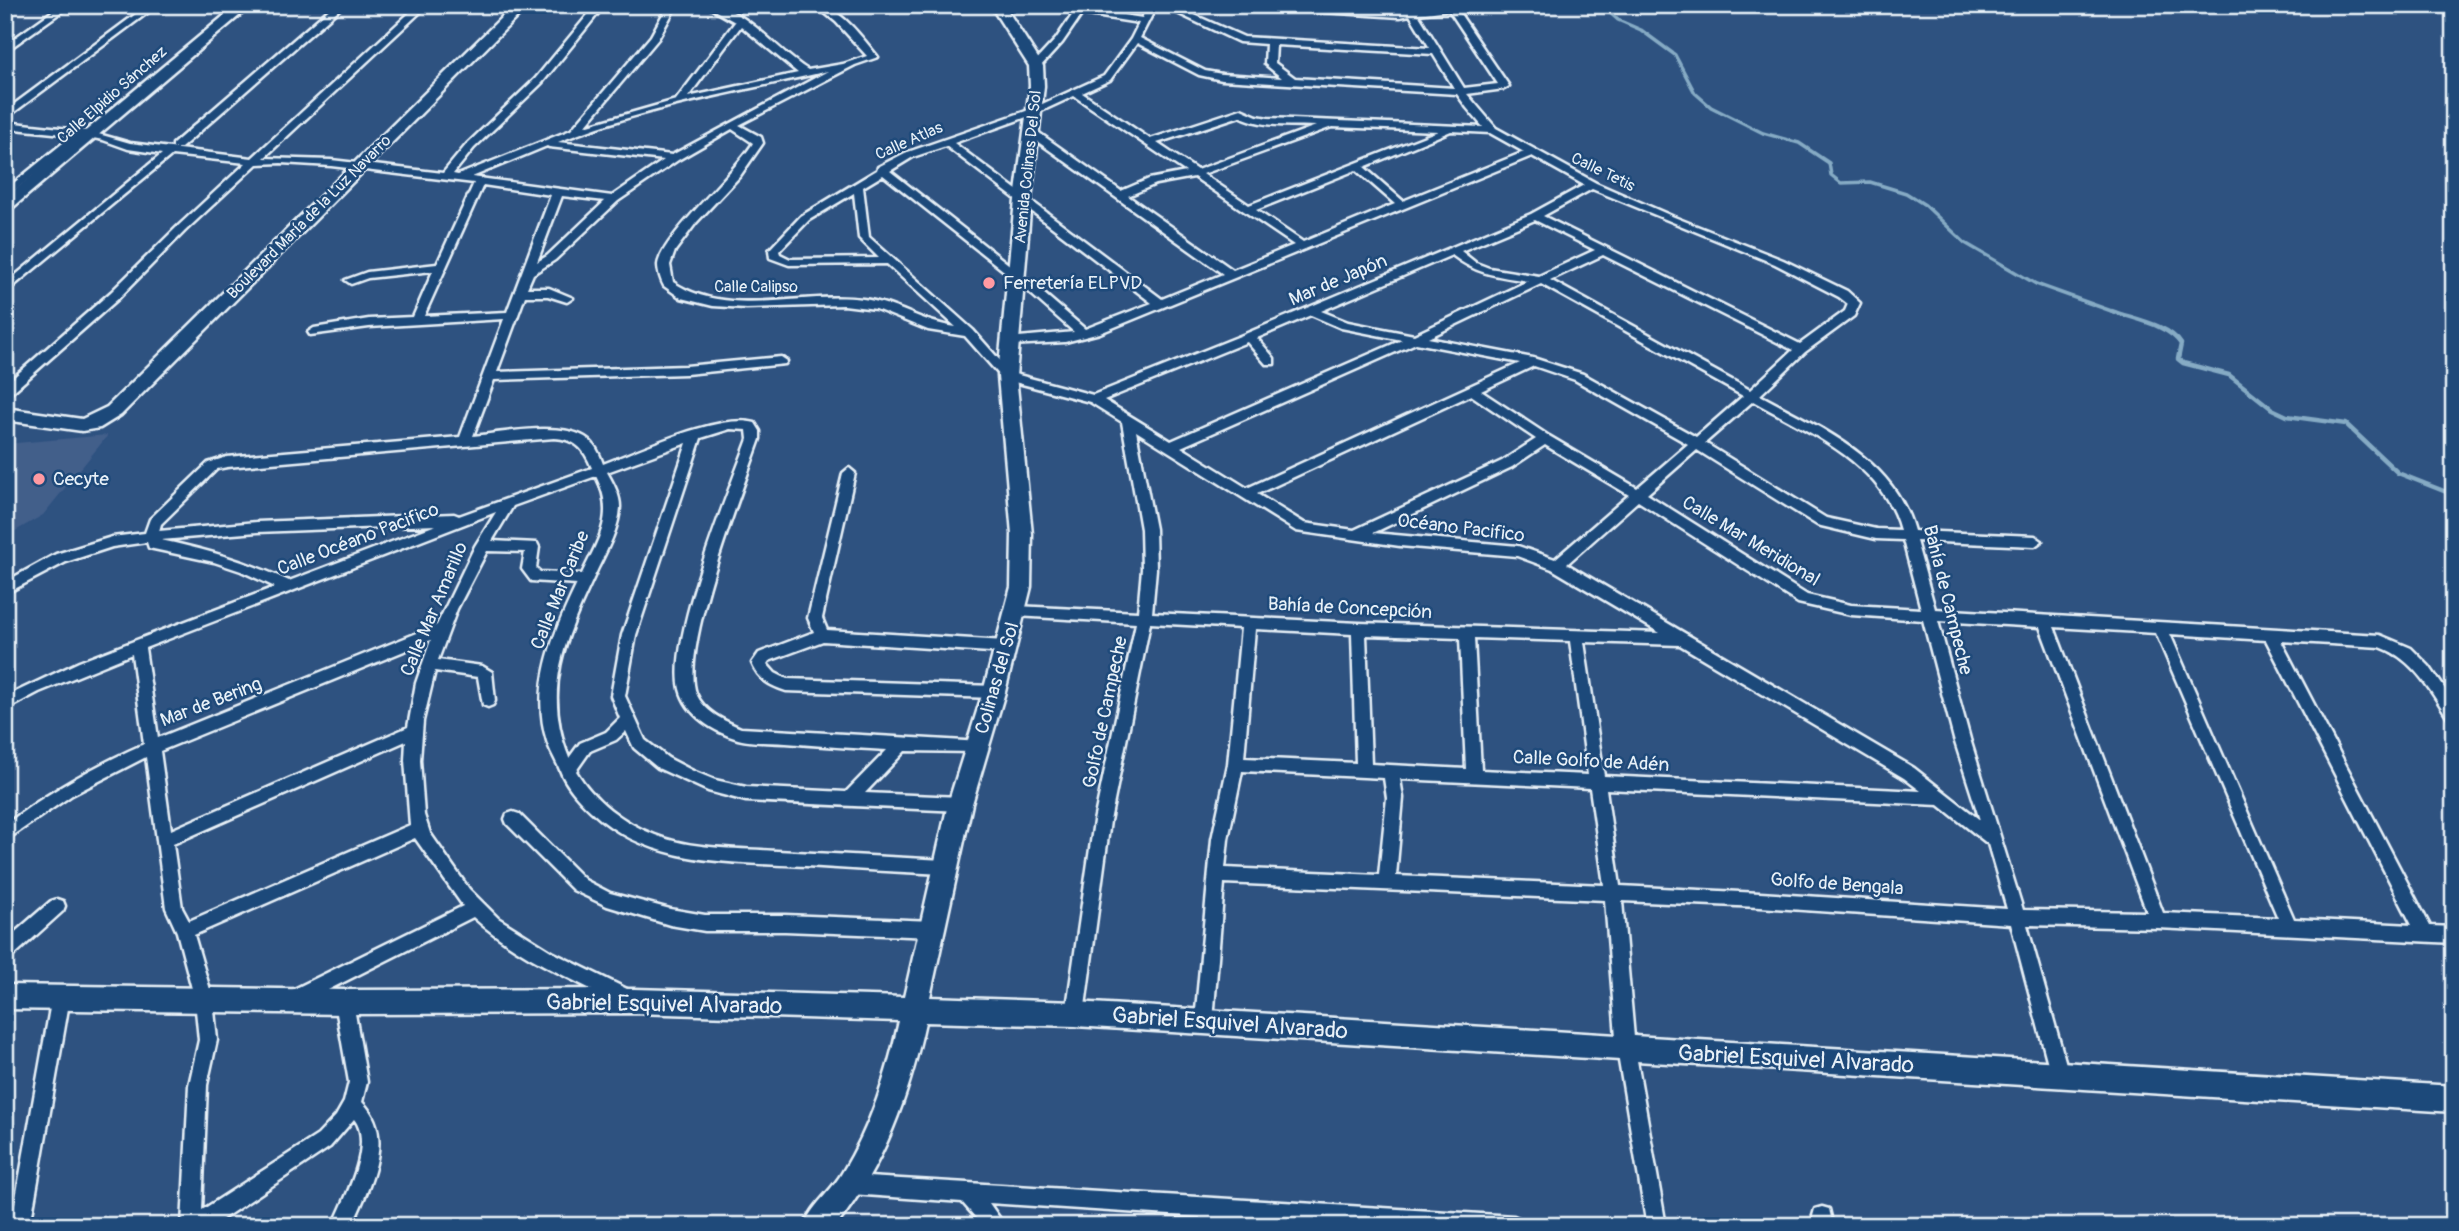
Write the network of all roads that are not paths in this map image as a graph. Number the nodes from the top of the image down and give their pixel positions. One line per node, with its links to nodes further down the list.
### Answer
1 (66, 5): 23 (street)
2 (155, 5): 35 (street)
3 (340, 5): 47 (street)
4 (424, 5): 50 (street)
5 (437, 5): 50 (street)
6 (522, 5): 51 (street, Boulevard María de la Luz Navarro)
7 (601, 5): 55 (street)
8 (674, 5): 41 (street)
9 (709, 5): 19 (street)
10 (819, 5): 25 (street)
11 (996, 5): 26 (street, Avenida Colinas Del Sol)
12 (1153, 5): 20 (street, Calle Atlas)
13 (1164, 5): 22 (street)
14 (1261, 5): 18 (street)
15 (244, 7): 43 (street, Calle Elpidio Sánchez)
16 (1451, 7): 18 (street); 30 (street)
17 (1083, 8): 20 (street); 26 (street)
18 (1411, 9): 24 (street, Calle Tetis)
19 (740, 21): 27 (street); 32 (street)
20 (1146, 22): 21 (street, Calle Atlas)
21 (1135, 39): 29 (street); 31 (street, Calle Atlas)
22 (1271, 42): 24 (street); 29 (street)
23 (5, 49)
24 (1437, 51): 30 (street, Calle Tetis)
25 (852, 63): 27 (street); 28 (street)
26 (1036, 66): 33 (street, Avenida Colinas Del Sol)
27 (804, 72): 28 (street); 32 (street)
28 (820, 81): 38 (street)
29 (1292, 81): 30 (street)
30 (1464, 91): 34 (street, Calle Tetis)
31 (1076, 93): 33 (street, Calle Atlas); 45 (street)
32 (679, 102): 41 (street)
33 (1032, 111): 42 (street, Avenida Colinas Del Sol); 44 (street, Calle Atlas)
34 (1475, 113): 39 (street); 40 (street, Calle Tetis)
35 (9, 115): 37 (street)
36 (1336, 123): 39 (street); 45 (street); 54 (street)
37 (5, 124): 43 (street)
38 (732, 125): 49 (street); 87 (street, Calle Calipso)
39 (1452, 128): 40 (street); 52 (street)
40 (1492, 130): 48 (street, Calle Tetis)
41 (574, 132): 46 (street)
42 (1031, 132): 62 (street); 64 (street, Avenida Colinas Del Sol)
43 (87, 135): 47 (street); 61 (street, Calle Elpidio Sánchez); 66 (street, Calle Elpidio Sánchez)
44 (946, 141): 53 (street, Calle Atlas); 64 (street)
45 (1147, 143): 54 (street)
46 (544, 144): 49 (street); 56 (street)
47 (174, 149): 50 (street); 79 (street)
48 (1530, 153): 59 (street, Calle Tetis); 65 (street)
49 (674, 158): 63 (street)
50 (263, 160): 51 (street); 99 (street)
51 (361, 166): 55 (street); 102 (street, Boulevard María de la Luz Navarro)
52 (1357, 166): 65 (street); 67 (street)
53 (882, 169): 58 (street, Calle Atlas); 76 (street)
54 (1195, 174): 62 (street); 67 (street)
55 (447, 175): 56 (street)
56 (459, 178): 57 (street)
57 (479, 183): 60 (street); 73 (street)
58 (858, 185): 72 (street); 72 (street, Calle Atlas)
59 (1592, 185): 68 (street, Mar de Japón); 92 (street, Calle Tetis)
60 (557, 194): 63 (street); 74 (street)
61 (5, 195)
62 (1122, 195): 75 (street)
63 (614, 199): 74 (street)
64 (1023, 200): 76 (street, Avenida Colinas Del Sol); 82 (street)
65 (1402, 205): 69 (street)
66 (5, 206)
67 (1249, 209): 69 (street)
68 (1535, 216): 70 (street, Mar de Japón); 71 (street)
69 (1301, 246): 75 (street)
70 (1452, 250): 78 (street); 83 (street, Mar de Japón)
71 (1604, 250): 78 (street); 92 (street)
72 (888, 261): 87 (street)
73 (441, 267): 77 (street); 85 (street)
74 (528, 272): 80 (street)
75 (1231, 274): 82 (street)
76 (1017, 276): 88 (street); 91 (street, Avenida Colinas Del Sol)
77 (351, 280)
78 (1542, 280): 90 (street); 100 (street, Bahía de Campeche)
79 (5, 290)
80 (519, 292): 81 (street); 84 (street)
81 (566, 298)
82 (1160, 303): 88 (street)
83 (1311, 311): 89 (street, Mar de Japón); 90 (street)
84 (511, 315): 85 (street); 96 (street)
85 (416, 322): 86 (street)
86 (314, 332)
87 (969, 333): 97 (street)
88 (1084, 334): 91 (street)
89 (1249, 337): 94 (street); 101 (street, Mar de Japón)
90 (1415, 339): 95 (street); 108 (street)
91 (1011, 341): 97 (street, Colinas del Sol)
92 (1801, 349): 100 (street)
93 (781, 361): 96 (street)
94 (1270, 361)
95 (1534, 362): 98 (street); 107 (street)
96 (488, 376): 106 (street)
97 (1007, 376): 101 (street, Océano Pacifico); 124 (street, Colinas del Sol)
98 (1472, 390): 105 (street, Calle Mar Meridional); 111 (street)
99 (5, 392)
100 (1751, 397): 107 (street); 115 (street, Bahía de Campeche)
101 (1094, 399): 103 (street, Océano Pacifico)
102 (5, 414)
103 (1127, 418): 108 (street, Océano Pacifico); 126 (street, Golfo de Campeche)
104 (696, 435): 109 (street, Calle Océano Pacifico); 144 (street); 147 (street, Calle Océano Pacifico)
105 (1545, 439): 112 (street, Calle Mar Meridional); 117 (street)
106 (466, 440): 109 (street, Calle Mar Caribe); 116 (street, Calle Mar Caribe)
107 (1696, 443): 112 (street); 115 (street)
108 (1169, 446): 111 (street, Océano Pacifico)
109 (599, 469): 113 (street, Calle Océano Pacifico); 121 (street, Calle Mar Caribe)
110 (849, 473): 133 (street)
111 (1246, 494): 117 (street, Océano Pacifico)
112 (1637, 494): 120 (street); 125 (street, Calle Mar Meridional)
113 (507, 506): 114 (street, Calle Océano Pacifico); 119 (street, Calle Mar Amarillo)
114 (467, 518): 116 (street); 122 (street, Calle Océano Pacifico)
115 (1910, 535): 118 (street); 125 (street, Bahía de Campeche)
116 (151, 536): 122 (street); 123 (street)
117 (1354, 536): 120 (street, Océano Pacifico)
118 (2035, 541)
119 (482, 545): 121 (street); 130 (street, Calle Mar Amarillo)
120 (1557, 565): 136 (street, Océano Pacifico)
121 (585, 579): 152 (street, Calle Mar Caribe)
122 (291, 588): 137 (street, Calle Océano Pacifico)
123 (5, 589)
124 (1016, 611): 126 (street, Bahía de Concepción); 138 (street, Colinas del Sol)
125 (1931, 615): 127 (street, Calle Mar Meridional); 162 (street, Bahía de Campeche)
126 (1144, 618): 128 (street, Bahía de Concepción); 184 (street, Golfo de Campeche)
127 (2045, 622): 129 (street, Calle Mar Meridional); 170 (street)
128 (1249, 623): 131 (street, Bahía de Concepción); 149 (street)
129 (2160, 627): 134 (street, Calle Mar Meridional); 171 (street)
130 (443, 628): 139 (street, Calle Mar Amarillo); 146 (street, Mar de Bering)
131 (1359, 629): 132 (street, Bahía de Concepción); 150 (street)
132 (1467, 633): 135 (street, Bahía de Concepción); 153 (street)
133 (822, 635): 138 (street); 140 (street)
134 (2271, 635): 143 (street, Calle Mar Meridional); 174 (street)
135 (1576, 636): 136 (street, Bahía de Concepción); 154 (street)
136 (1681, 639): 156 (street, Océano Pacifico)
137 (138, 647): 142 (street, Calle Océano Pacifico); 146 (street)
138 (1006, 647): 140 (street, Colinas del Sol)
139 (429, 664): 141 (street); 145 (street, Calle Mar Amarillo)
140 (994, 692): 148 (street, Colinas del Sol)
141 (488, 701)
142 (5, 704)
143 (2454, 715)
144 (628, 722): 152 (street); 155 (street)
145 (415, 730): 159 (street, Calle Mar Amarillo); 161 (street)
146 (152, 745): 160 (street, Mar de Bering); 161 (street)
147 (902, 745): 148 (street); 155 (street)
148 (977, 747): 157 (street, Colinas del Sol)
149 (1236, 764): 150 (street, Calle Golfo de Adén); 164 (street)
150 (1364, 769): 151 (street, Calle Golfo de Adén)
151 (1391, 771): 153 (street, Calle Golfo de Adén); 165 (street)
152 (567, 772): 163 (street, Calle Mar Caribe)
153 (1474, 775): 154 (street, Calle Golfo de Adén)
154 (1597, 780): 156 (street, Calle Golfo de Adén); 166 (street)
155 (849, 799): 157 (street)
156 (1944, 799): 162 (street, Océano Pacifico)
157 (960, 804): 163 (street, Colinas del Sol)
158 (513, 819): 172 (street)
159 (419, 829): 168 (street, Calle Mar Amarillo); 173 (street)
160 (5, 835)
161 (166, 840): 173 (street)
162 (1995, 841): 169 (street, Bahía de Campeche)
163 (944, 867): 172 (street, Colinas del Sol)
164 (1217, 875): 165 (street, Golfo de Bengala); 185 (street)
165 (1387, 881): 166 (street, Golfo de Bengala)
166 (1613, 894): 169 (street, Golfo de Bengala); 186 (street)
167 (57, 906): 176 (street)
168 (475, 908): 180 (street); 181 (street, Calle Mar Amarillo)
169 (2018, 917): 170 (street, Golfo de Bengala); 187 (street, Bahía de Campeche)
170 (2158, 920): 171 (street, Golfo de Bengala)
171 (2290, 928): 174 (street, Golfo de Bengala)
172 (933, 929): 183 (street, Colinas del Sol)
173 (185, 931): 179 (street)
174 (2425, 934): 175 (street, Golfo de Bengala)
175 (2454, 935)
176 (5, 953)
177 (5, 997): 178 (street, Gabriel Esquivel Alvarado)
178 (61, 998): 179 (street, Gabriel Esquivel Alvarado); 194 (street)
179 (204, 1000): 180 (street, Gabriel Esquivel Alvarado); 195 (street)
180 (288, 1001): 182 (street, Gabriel Esquivel Alvarado)
181 (634, 1001): 182 (street, Gabriel Esquivel Alvarado); 183 (street, Gabriel Esquivel Alvarado)
182 (344, 1002): 189 (street)
183 (916, 1009): 184 (street, Gabriel Esquivel Alvarado); 190 (street, Colinas del Sol)
184 (1075, 1014): 185 (street, Gabriel Esquivel Alvarado)
185 (1204, 1021): 186 (street, Gabriel Esquivel Alvarado)
186 (1626, 1049): 187 (street, Gabriel Esquivel Alvarado); 200 (street)
187 (2060, 1075): 188 (street, Gabriel Esquivel Alvarado)
188 (2454, 1099)
189 (352, 1105): 195 (street); 196 (street)
190 (851, 1185): 191 (street); 197 (street, Colinas del Sol)
191 (967, 1193): 192 (street); 198 (street)
192 (1209, 1217): 193 (street)
193 (1341, 1222): 199 (street)
194 (20, 1226)
195 (194, 1226)
196 (342, 1226)
197 (818, 1226)
198 (996, 1226)
199 (1514, 1226)
200 (1657, 1226)

